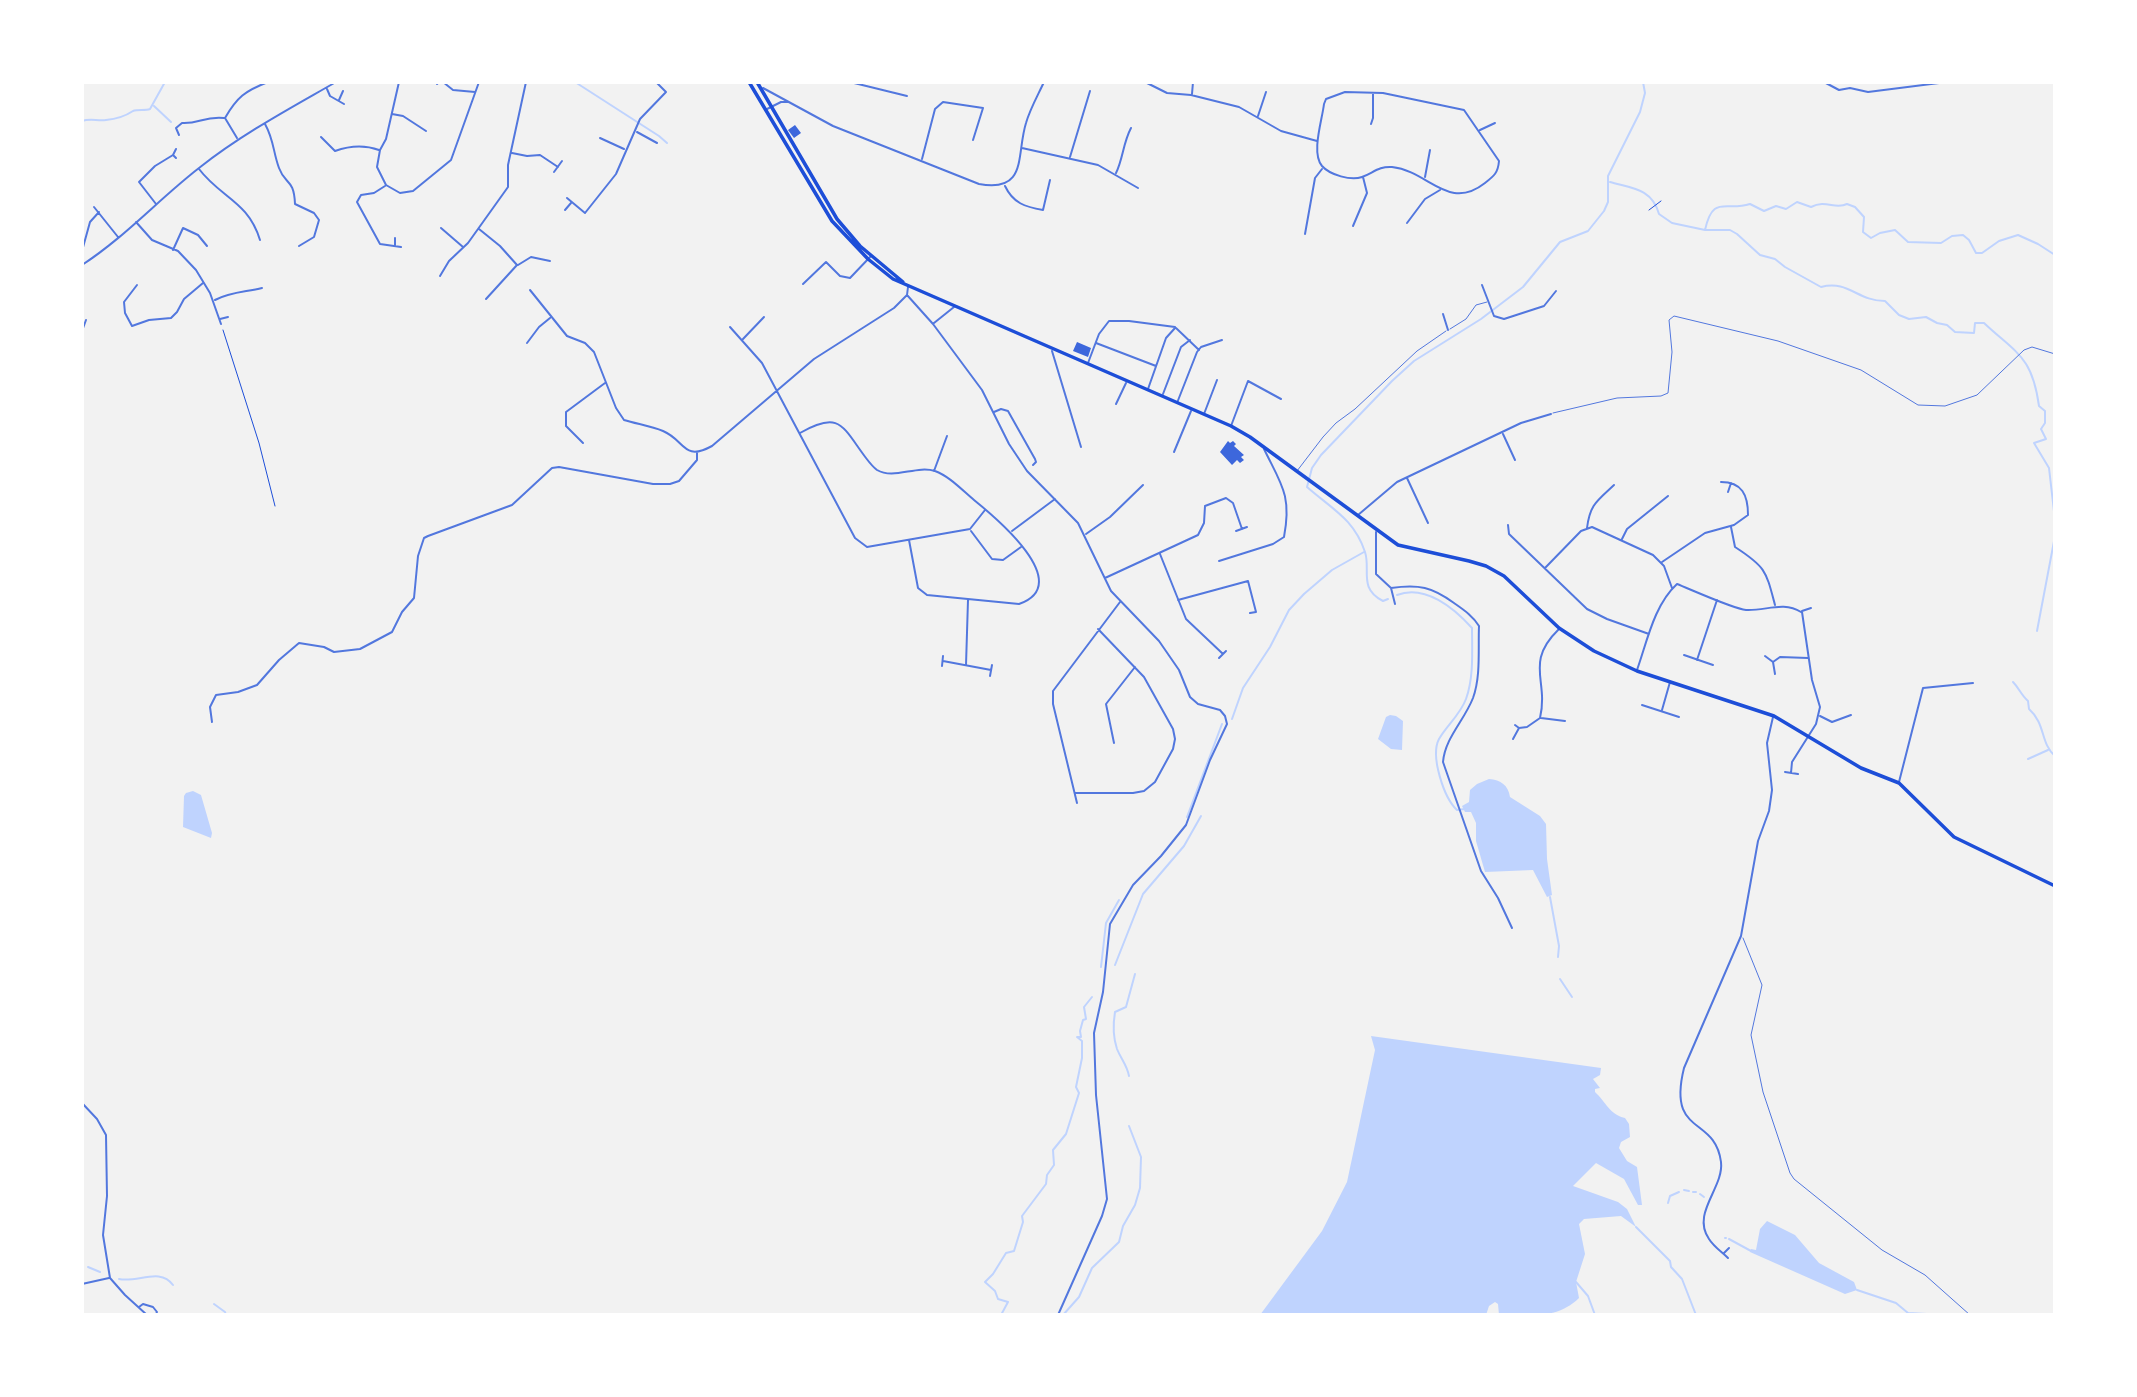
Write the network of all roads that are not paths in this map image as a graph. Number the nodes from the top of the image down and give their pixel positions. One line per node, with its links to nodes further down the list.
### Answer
1 (268, 82): 31 (street)
2 (337, 82): 16 (street)
3 (399, 82): 29 (street)
4 (479, 82): 19 (street)
5 (656, 82): 40 (street)
6 (749, 82): 28 (main road)
7 (850, 82): 23 (street)
8 (1044, 82): 50 (street)
9 (1145, 82): 22 (street)
10 (1193, 82): 22 (street)
11 (1824, 82): 12 (street)
12 (1947, 82)
13 (440, 83): 19 (street)
14 (525, 84): 56 (street)
15 (758, 84): 25 (street); 27 (main road)
16 (327, 88): 24 (street); 32 (street)
17 (344, 91): 24 (street)
18 (1090, 91): 60 (street)
19 (477, 92): 72 (street)
20 (1266, 92): 30 (street)
21 (1373, 93): 34 (street); 37 (street); 47 (street)
22 (1191, 95): 30 (street)
23 (907, 96)
24 (338, 101): 26 (street)
25 (789, 102): 27 (street); 62 (street)
26 (344, 104)
27 (771, 107): 28 (street); 107 (main road)
28 (765, 110): 107 (main road)
29 (391, 114): 35 (street); 53 (street)
30 (1258, 117): 47 (street)
31 (225, 118): 41 (street); 44 (street)
32 (265, 123): 44 (street); 80 (street)
33 (1495, 123): 37 (street)
34 (1371, 124)
35 (418, 126): 38 (street); 39 (street)
36 (1131, 128): 67 (street)
37 (1479, 130): 74 (street)
38 (414, 131)
39 (426, 131)
40 (635, 131): 45 (street); 52 (street)
41 (178, 135)
42 (321, 137): 55 (street)
43 (600, 138): 52 (street)
44 (237, 139): 65 (street)
45 (651, 140): 48 (street); 49 (street)
46 (973, 140): 62 (street)
47 (1318, 141): 64 (street)
48 (657, 143)
49 (649, 144)
50 (1022, 148): 60 (street); 71 (street)
51 (176, 149): 57 (street)
52 (625, 149): 85 (street)
53 (380, 150): 55 (street); 72 (street)
54 (1430, 150): 69 (street)
55 (335, 152): 59 (street)
56 (511, 153): 63 (street); 93 (street)
57 (173, 155): 58 (street); 79 (street)
58 (176, 158)
59 (335, 158)
60 (1070, 158): 67 (street)
61 (562, 161): 63 (street)
62 (922, 161): 71 (street)
63 (558, 167): 66 (street)
64 (1323, 167): 68 (street); 94 (street)
65 (198, 169): 79 (street); 97 (street)
66 (554, 172)
67 (1115, 174): 73 (street)
68 (1362, 177): 69 (street); 90 (street)
69 (1424, 178): 74 (street)
70 (1050, 180): 71 (street)
71 (1004, 184)
72 (386, 185): 76 (street)
73 (1138, 188)
74 (1440, 190): 88 (street)
75 (354, 195): 76 (street)
76 (358, 198): 101 (street)
77 (567, 198): 78 (street)
78 (572, 202): 83 (street); 85 (street)
79 (156, 204): 87 (street)
80 (295, 204): 81 (street); 100 (street)
81 (290, 206)
82 (94, 207): 84 (street)
83 (565, 210)
84 (99, 212): 95 (street); 98 (street)
85 (584, 213): 86 (street)
86 (591, 217)
87 (136, 222): 95 (street); 105 (street)
88 (1407, 223)
89 (185, 224): 91 (street)
90 (1353, 226)
91 (183, 228): 99 (street); 105 (street)
92 (441, 228): 103 (street)
93 (479, 229): 103 (street); 110 (street)
94 (1305, 234)
95 (119, 238): 109 (street)
96 (395, 238): 101 (street)
97 (260, 240)
98 (84, 246): 104 (street); 106 (street)
99 (208, 246)
100 (299, 246)
101 (395, 246): 102 (street)
102 (401, 247)
103 (464, 247): 111 (street)
104 (88, 248)
105 (173, 250): 112 (street)
106 (82, 251)
107 (869, 258): 113 (street); 114 (main road)
108 (550, 261): 110 (street)
109 (82, 265)
110 (517, 265): 123 (street)
111 (440, 276)
112 (204, 282): 124 (street); 135 (street)
113 (803, 284)
114 (906, 284): 122 (street); 126 (main road)
115 (137, 285): 120 (street)
116 (1482, 285): 125 (street)
117 (129, 288): 120 (street)
118 (262, 288): 124 (street)
119 (530, 290): 130 (street)
120 (132, 291): 135 (street)
121 (1556, 291): 125 (street)
122 (907, 295): 134 (street); 154 (street)
123 (485, 299)
124 (214, 300): 131 (street)
125 (1486, 302): 139 (lane)
126 (955, 306): 134 (street); 146 (main road)
127 (1443, 314): 139 (street)
128 (228, 317): 131 (street)
129 (764, 317): 141 (street)
130 (550, 318): 144 (street); 152 (street)
131 (220, 319): 133 (street)
132 (86, 320): 140 (street)
133 (221, 324)
134 (933, 324): 161 (street)
135 (132, 326): 138 (street)
136 (730, 327): 141 (street)
137 (1175, 327): 142 (street); 145 (street); 150 (street)
138 (128, 329)
139 (1448, 330): 176 (lane)
140 (82, 331)
141 (742, 340): 154 (street)
142 (1191, 340): 147 (street); 156 (street)
143 (1222, 340): 147 (street)
144 (527, 343)
145 (1096, 343): 149 (street); 150 (street)
146 (1051, 349): 149 (main road); 170 (street)
147 (1198, 351): 158 (street)
148 (2055, 354): 163 (lane)
149 (1087, 364): 153 (main road)
150 (1157, 366): 155 (street)
151 (1217, 380): 162 (street)
152 (606, 382): 168 (street); 171 (street)
153 (1126, 382): 155 (main road); 159 (street)
154 (777, 391): 165 (street); 171 (street)
155 (1148, 391): 156 (main road)
156 (1162, 397): 158 (main road)
157 (1281, 399): 164 (street)
158 (1177, 403): 160 (main road)
159 (1116, 404)
160 (1192, 409): 162 (main road); 172 (street)
161 (993, 413): 174 (street); 185 (street)
162 (1205, 414): 164 (main road)
163 (1551, 414): 166 (street)
164 (1231, 426): 169 (main road)
165 (800, 433): 175 (street); 202 (street)
166 (1502, 433): 173 (street); 177 (street)
167 (947, 436): 175 (street)
168 (583, 443)
169 (1262, 445): 176 (main road); 206 (street)
170 (1081, 447)
171 (697, 452): 253 (street)
172 (1174, 452)
173 (1514, 460)
174 (1033, 465)
175 (933, 471): 189 (street)
176 (1297, 471): 190 (main road)
177 (1407, 477): 190 (street); 191 (street)
178 (1721, 482): 179 (street)
179 (1731, 483): 182 (street); 193 (street)
180 (1143, 485): 201 (street)
181 (1614, 485): 183 (street)
182 (1728, 492)
183 (1605, 494): 186 (street); 197 (street)
184 (1668, 496): 187 (street)
185 (1055, 498): 200 (street); 201 (street)
186 (1609, 499)
187 (1663, 499): 188 (street); 203 (street)
188 (1667, 503)
189 (985, 509): 195 (street); 200 (street)
190 (1357, 516): 198 (main road)
191 (1429, 523)
192 (1508, 525): 208 (street)
193 (1731, 526): 207 (street); 217 (street)
194 (1247, 527): 196 (street)
195 (970, 529): 202 (street); 204 (street)
196 (1242, 529): 199 (street); 205 (street)
197 (1587, 529): 203 (street); 208 (street)
198 (1378, 530): 210 (street); 221 (main road)
199 (1236, 531)
200 (1011, 532): 204 (street)
201 (1084, 535): 209 (street)
202 (909, 540): 212 (street)
203 (1622, 540): 207 (street)
204 (1022, 547): 212 (street)
205 (1159, 553): 209 (street); 214 (street)
206 (1219, 561)
207 (1661, 562): 211 (street)
208 (1544, 569): 223 (street)
209 (1104, 579): 215 (street)
210 (1391, 587): 216 (street); 268 (street)
211 (1672, 589): 213 (street); 223 (street)
212 (968, 599): 234 (street)
213 (1718, 599): 217 (street); 231 (street)
214 (1178, 600): 220 (street); 225 (street)
215 (1120, 601): 222 (street); 279 (street)
216 (1395, 604)
217 (1776, 606): 219 (street)
218 (1811, 608): 219 (street)
219 (1801, 612): 229 (street)
220 (1250, 614)
221 (1559, 628): 240 (main road); 251 (street)
222 (1098, 629): 238 (street); 265 (street)
223 (1650, 634): 240 (street)
224 (1226, 651): 225 (street)
225 (1223, 654): 230 (street)
226 (1684, 655): 231 (street)
227 (943, 656): 232 (street)
228 (1765, 656): 233 (street)
229 (1810, 657): 233 (street); 249 (street)
230 (1219, 658)
231 (1697, 660): 236 (street)
232 (943, 661): 234 (street); 237 (street)
233 (1773, 662): 241 (street)
234 (966, 665): 239 (street)
235 (992, 665): 239 (street)
236 (1713, 665)
237 (942, 666)
238 (1136, 667): 258 (street); 265 (street)
239 (991, 670): 242 (street)
240 (1637, 671): 243 (main road)
241 (1775, 674)
242 (990, 676)
243 (1671, 681): 246 (street); 248 (main road)
244 (1973, 683): 264 (street)
245 (1642, 705): 246 (street)
246 (1661, 711): 250 (street)
247 (1851, 715): 249 (street)
248 (1774, 716): 257 (main road); 269 (street)
249 (1819, 716): 257 (street)
250 (1679, 717)
251 (1540, 718): 252 (street); 255 (street)
252 (1565, 721)
253 (212, 722)
254 (1515, 725): 255 (street)
255 (1519, 728): 259 (street)
256 (1119, 736): 258 (street)
257 (1810, 736): 262 (street); 264 (main road)
258 (1113, 737): 260 (street)
259 (1513, 739)
260 (1114, 743)
261 (1785, 772): 262 (street)
262 (1791, 773): 263 (street)
263 (1798, 774)
264 (1899, 783): 267 (main road)
265 (1075, 793): 266 (street)
266 (1077, 803)
267 (2055, 886)
268 (1512, 928)
269 (1741, 936): 272 (street); 280 (lane)
270 (82, 1103): 274 (street)
271 (1729, 1248): 272 (street)
272 (1724, 1253): 273 (street)
273 (1728, 1258)
274 (110, 1278): 275 (street); 276 (street)
275 (82, 1284)
276 (138, 1307): 277 (street); 278 (street)
277 (147, 1315)
278 (155, 1315)
279 (1058, 1315)
280 (1970, 1315)

